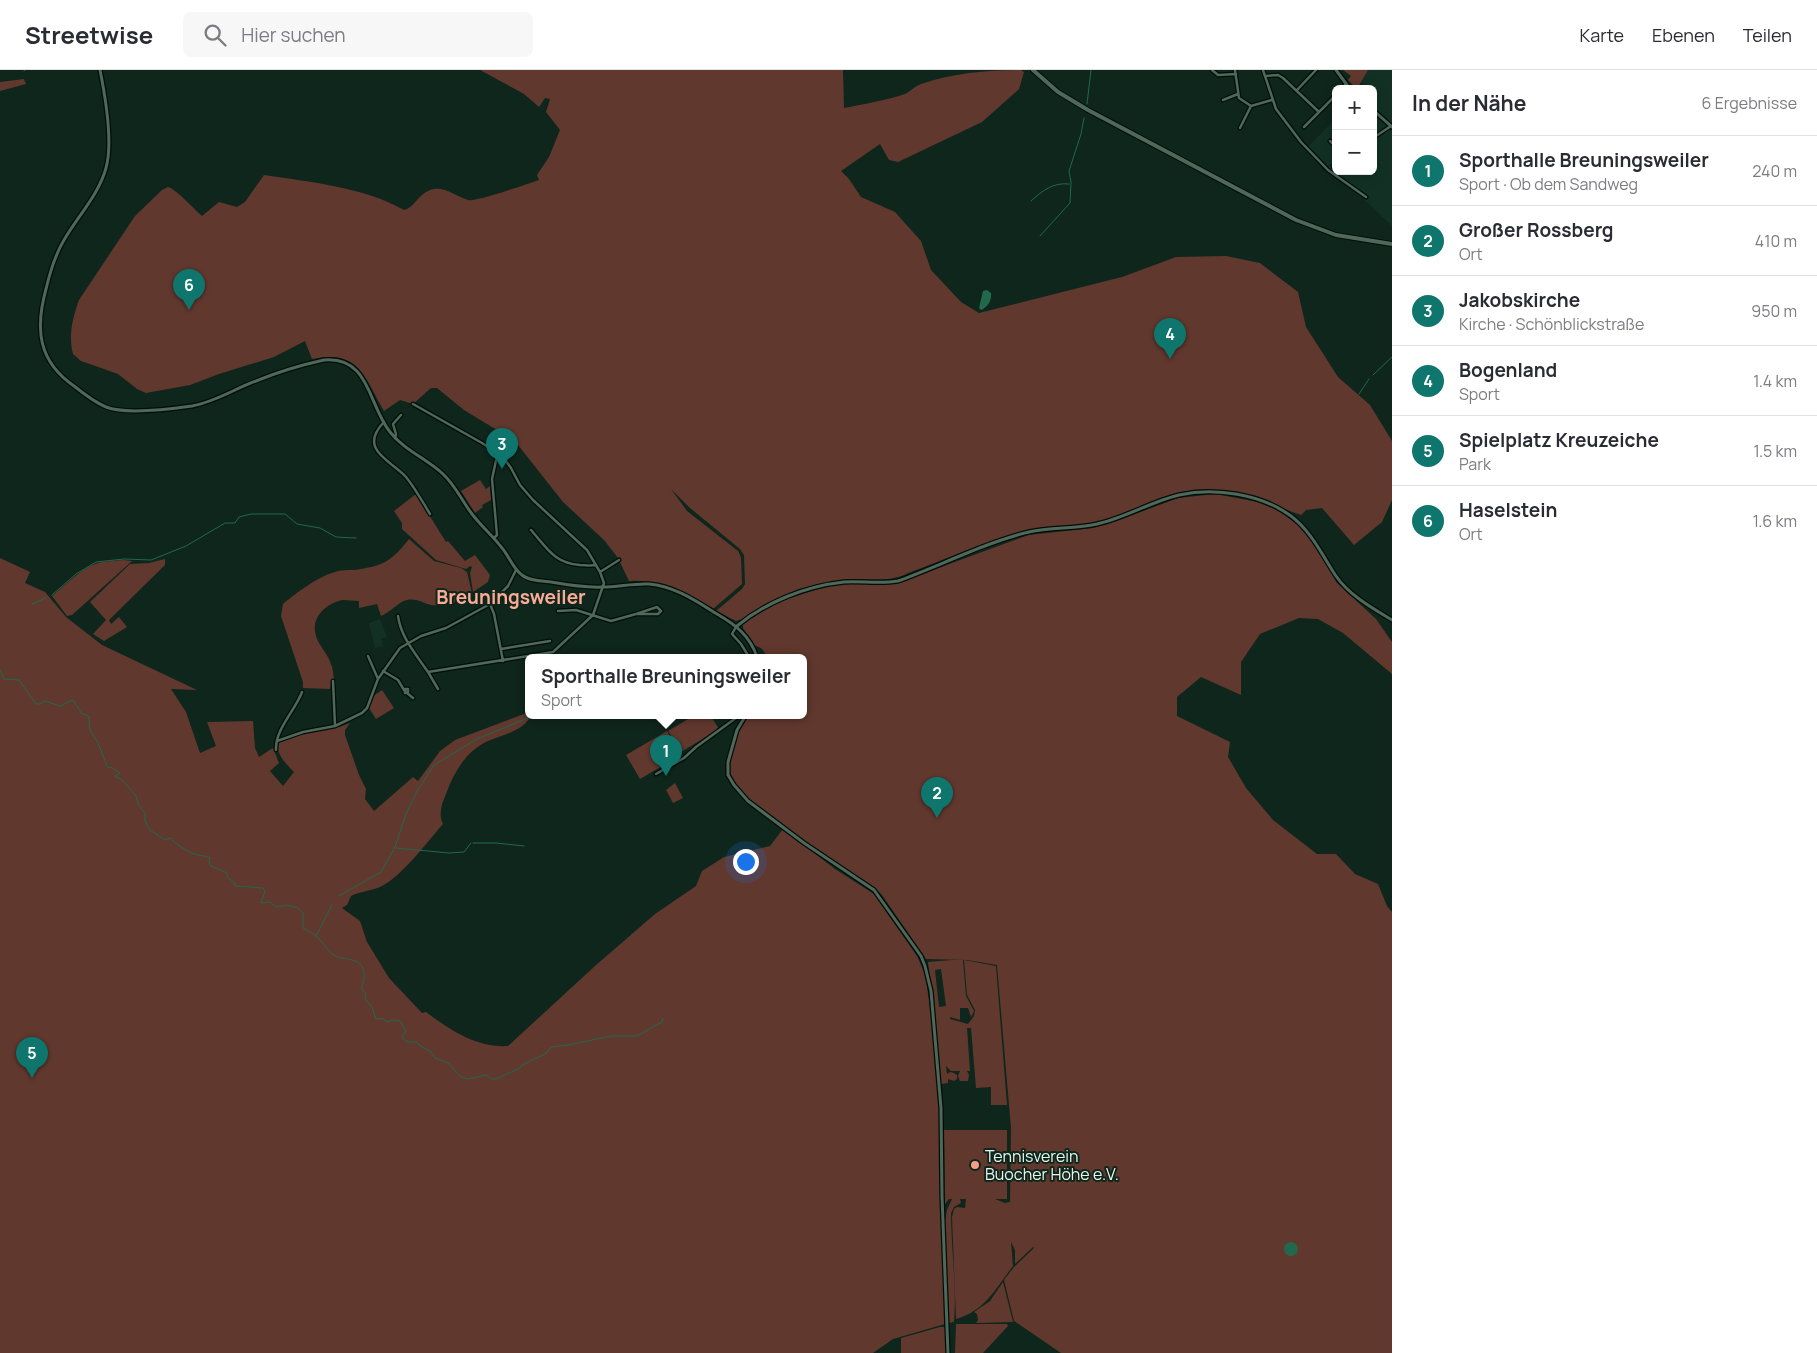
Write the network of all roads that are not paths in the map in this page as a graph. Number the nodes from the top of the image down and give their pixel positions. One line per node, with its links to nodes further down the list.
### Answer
1 (100, 70): 26 (street)
2 (1033, 70): 23 (main road)
3 (1212, 70): 7 (street)
4 (1264, 70): 8 (street)
5 (1316, 70): 10 (street)
6 (1336, 70): 9 (street)
7 (1236, 72): 11 (street)
8 (1265, 76): 10 (street); 14 (street)
9 (1346, 85)
10 (1297, 90): 16 (street)
11 (1238, 94): 13 (street); 15 (street)
12 (1332, 99): 16 (street)
13 (1223, 100)
14 (1272, 100): 15 (street); 22 (street)
15 (1251, 106): 20 (street)
16 (1319, 112): 19 (street)
17 (1377, 113): 18 (street)
18 (1392, 126): 21 (street)
19 (1304, 127)
20 (1240, 128)
21 (1377, 135)
22 (1366, 197)
23 (1392, 244)
24 (414, 404): 29 (street)
25 (401, 415): 28 (street)
26 (384, 422): 28 (street); 30 (street)
27 (507, 435): 29 (street)
28 (395, 438): 32 (street)
29 (498, 453): 32 (street); 34 (street)
30 (430, 514)
31 (531, 530): 34 (street)
32 (494, 538): 35 (street)
33 (619, 560): 36 (street)
34 (596, 564): 36 (street)
35 (516, 570): 37 (street); 38 (street)
36 (600, 572): 37 (street)
37 (603, 588): 41 (street); 44 (street)
38 (490, 604): 46 (street); 47 (street)
39 (558, 611): 41 (street)
40 (636, 614): 40 (street); 41 (street)
41 (593, 615): 48 (street)
42 (398, 616): 46 (street)
43 (1392, 620): 44 (street)
44 (737, 626): 49 (street); 50 (street)
45 (550, 641): 47 (street)
46 (407, 643): 54 (street); 55 (street)
47 (501, 649): 53 (street)
48 (542, 654)
49 (747, 654)
50 (755, 654)
51 (368, 656): 56 (street)
52 (525, 657): 53 (street)
53 (503, 661): 55 (street)
54 (383, 671): 56 (street); 60 (street)
55 (428, 672): 58 (street)
56 (378, 679): 63 (street)
57 (333, 681): 63 (street)
58 (438, 689)
59 (302, 692): 64 (street)
60 (414, 698)
61 (734, 719): 66 (street)
62 (744, 719): 67 (street)
63 (335, 726): 64 (street)
64 (277, 742): 65 (street)
65 (276, 750)
66 (656, 774)
67 (948, 1353)

